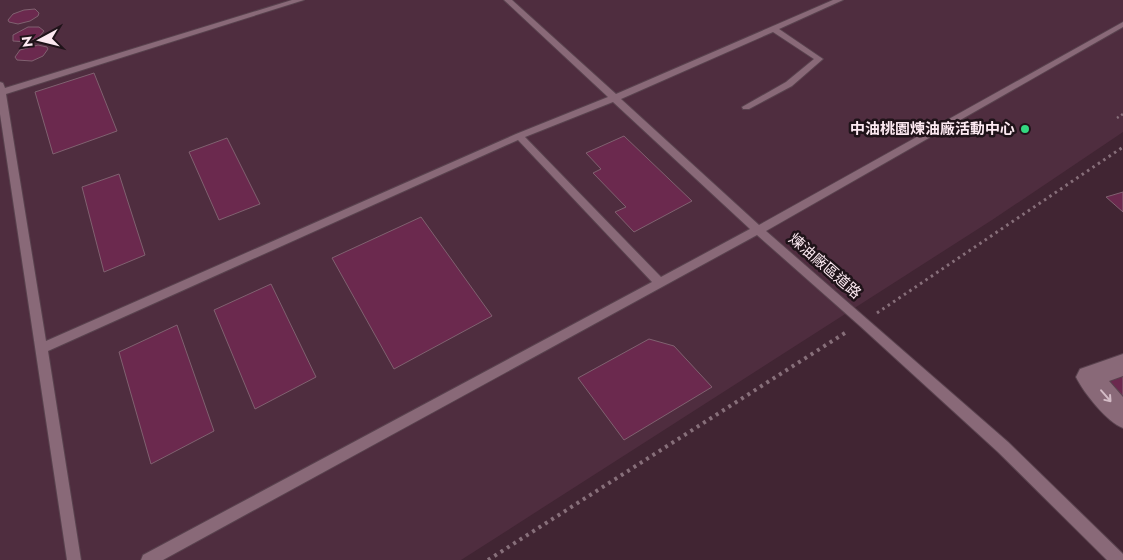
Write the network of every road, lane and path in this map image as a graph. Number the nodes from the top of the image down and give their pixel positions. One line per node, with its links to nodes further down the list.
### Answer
1 (300, 0): 6 (lane)
2 (508, 0): 7 (lane, 煉油廠區道路)
3 (840, 0): 5 (lane)
4 (1123, 24): 13 (lane)
5 (774, 29): 7 (lane); 8 (lane)
6 (1, 88): 16 (lane)
7 (615, 98): 11 (lane); 13 (lane, 煉油廠區道路)
8 (746, 107)
9 (1123, 114): 10 (path)
10 (1117, 118)
11 (519, 136): 14 (lane); 16 (lane)
12 (1123, 147): 15 (path)
13 (758, 230): 14 (lane); 15 (lane, 煉油廠區道路)
14 (660, 283): 20 (lane)
15 (864, 322): 21 (path); 22 (lane, 煉油廠區道路)
16 (40, 349): 19 (lane)
17 (1123, 365): 18 (street, one-way to 18)
18 (1123, 416)
19 (74, 560)
20 (148, 560)
21 (488, 560)
22 (1118, 560)

